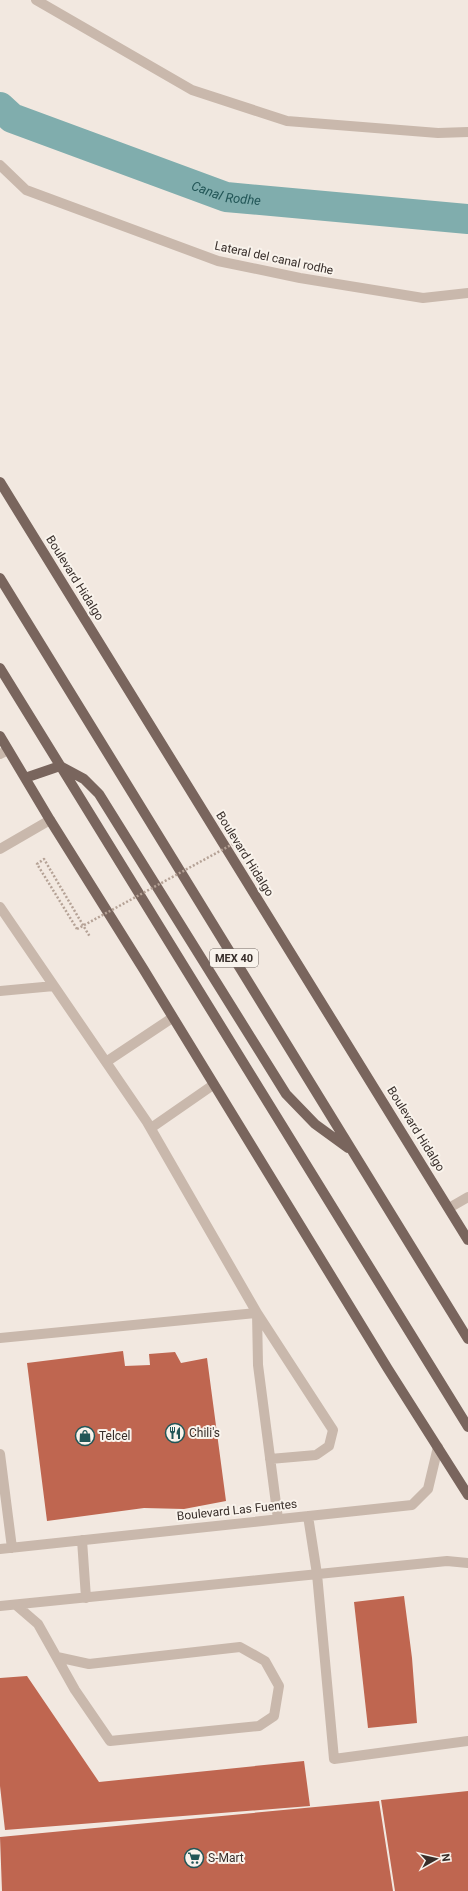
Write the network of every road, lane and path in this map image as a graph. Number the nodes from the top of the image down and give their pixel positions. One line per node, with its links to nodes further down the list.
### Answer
1 (36, 0): 2 (street)
2 (468, 132)
3 (0, 165): 4 (street, Lateral del canal rodhe)
4 (468, 293)
5 (0, 482): 26 (main road, Boulevard Hidalgo)
6 (0, 578): 24 (main road, MEX 40)
7 (0, 668): 10 (main road)
8 (0, 736): 9 (main road)
9 (4, 752): 11 (main road)
10 (60, 766): 11 (main road); 24 (main road); 31 (main road)
11 (25, 778): 12 (main road)
12 (50, 820): 14 (street); 20 (main road)
13 (242, 839): 16 (path, bridge)
14 (0, 849)
15 (2, 912): 18 (street)
16 (84, 926): 16 (path, bridge); 17 (path)
17 (90, 936)
18 (54, 986): 19 (street); 21 (street)
19 (0, 991)
20 (172, 1018): 21 (street); 22 (main road)
21 (106, 1062): 23 (street)
22 (214, 1085): 23 (street); 32 (main road)
23 (151, 1128): 28 (street)
24 (352, 1150): 30 (main road, MEX 40)
25 (468, 1197): 26 (street)
26 (449, 1208): 27 (main road, Boulevard Hidalgo)
27 (468, 1240)
28 (257, 1313): 29 (street); 34 (street); 34 (street)
29 (0, 1338)
30 (468, 1339)
31 (468, 1427)
32 (438, 1447): 35 (main road); 36 (street, Boulevard Las Fuentes)
33 (0, 1454): 39 (street)
34 (270, 1459): 37 (street)
35 (468, 1495)
36 (308, 1516): 37 (street, Boulevard Las Fuentes); 42 (street)
37 (278, 1519): 38 (street, Boulevard Las Fuentes)
38 (82, 1540): 39 (street, Boulevard Las Fuentes); 43 (street)
39 (12, 1548): 40 (street, Boulevard Las Fuentes)
40 (0, 1549)
41 (468, 1563): 42 (street)
42 (317, 1574): 43 (street); 47 (street)
43 (86, 1598): 44 (street)
44 (16, 1605): 45 (street); 46 (street)
45 (0, 1606)
46 (57, 1657): 46 (street)
47 (468, 1741)

